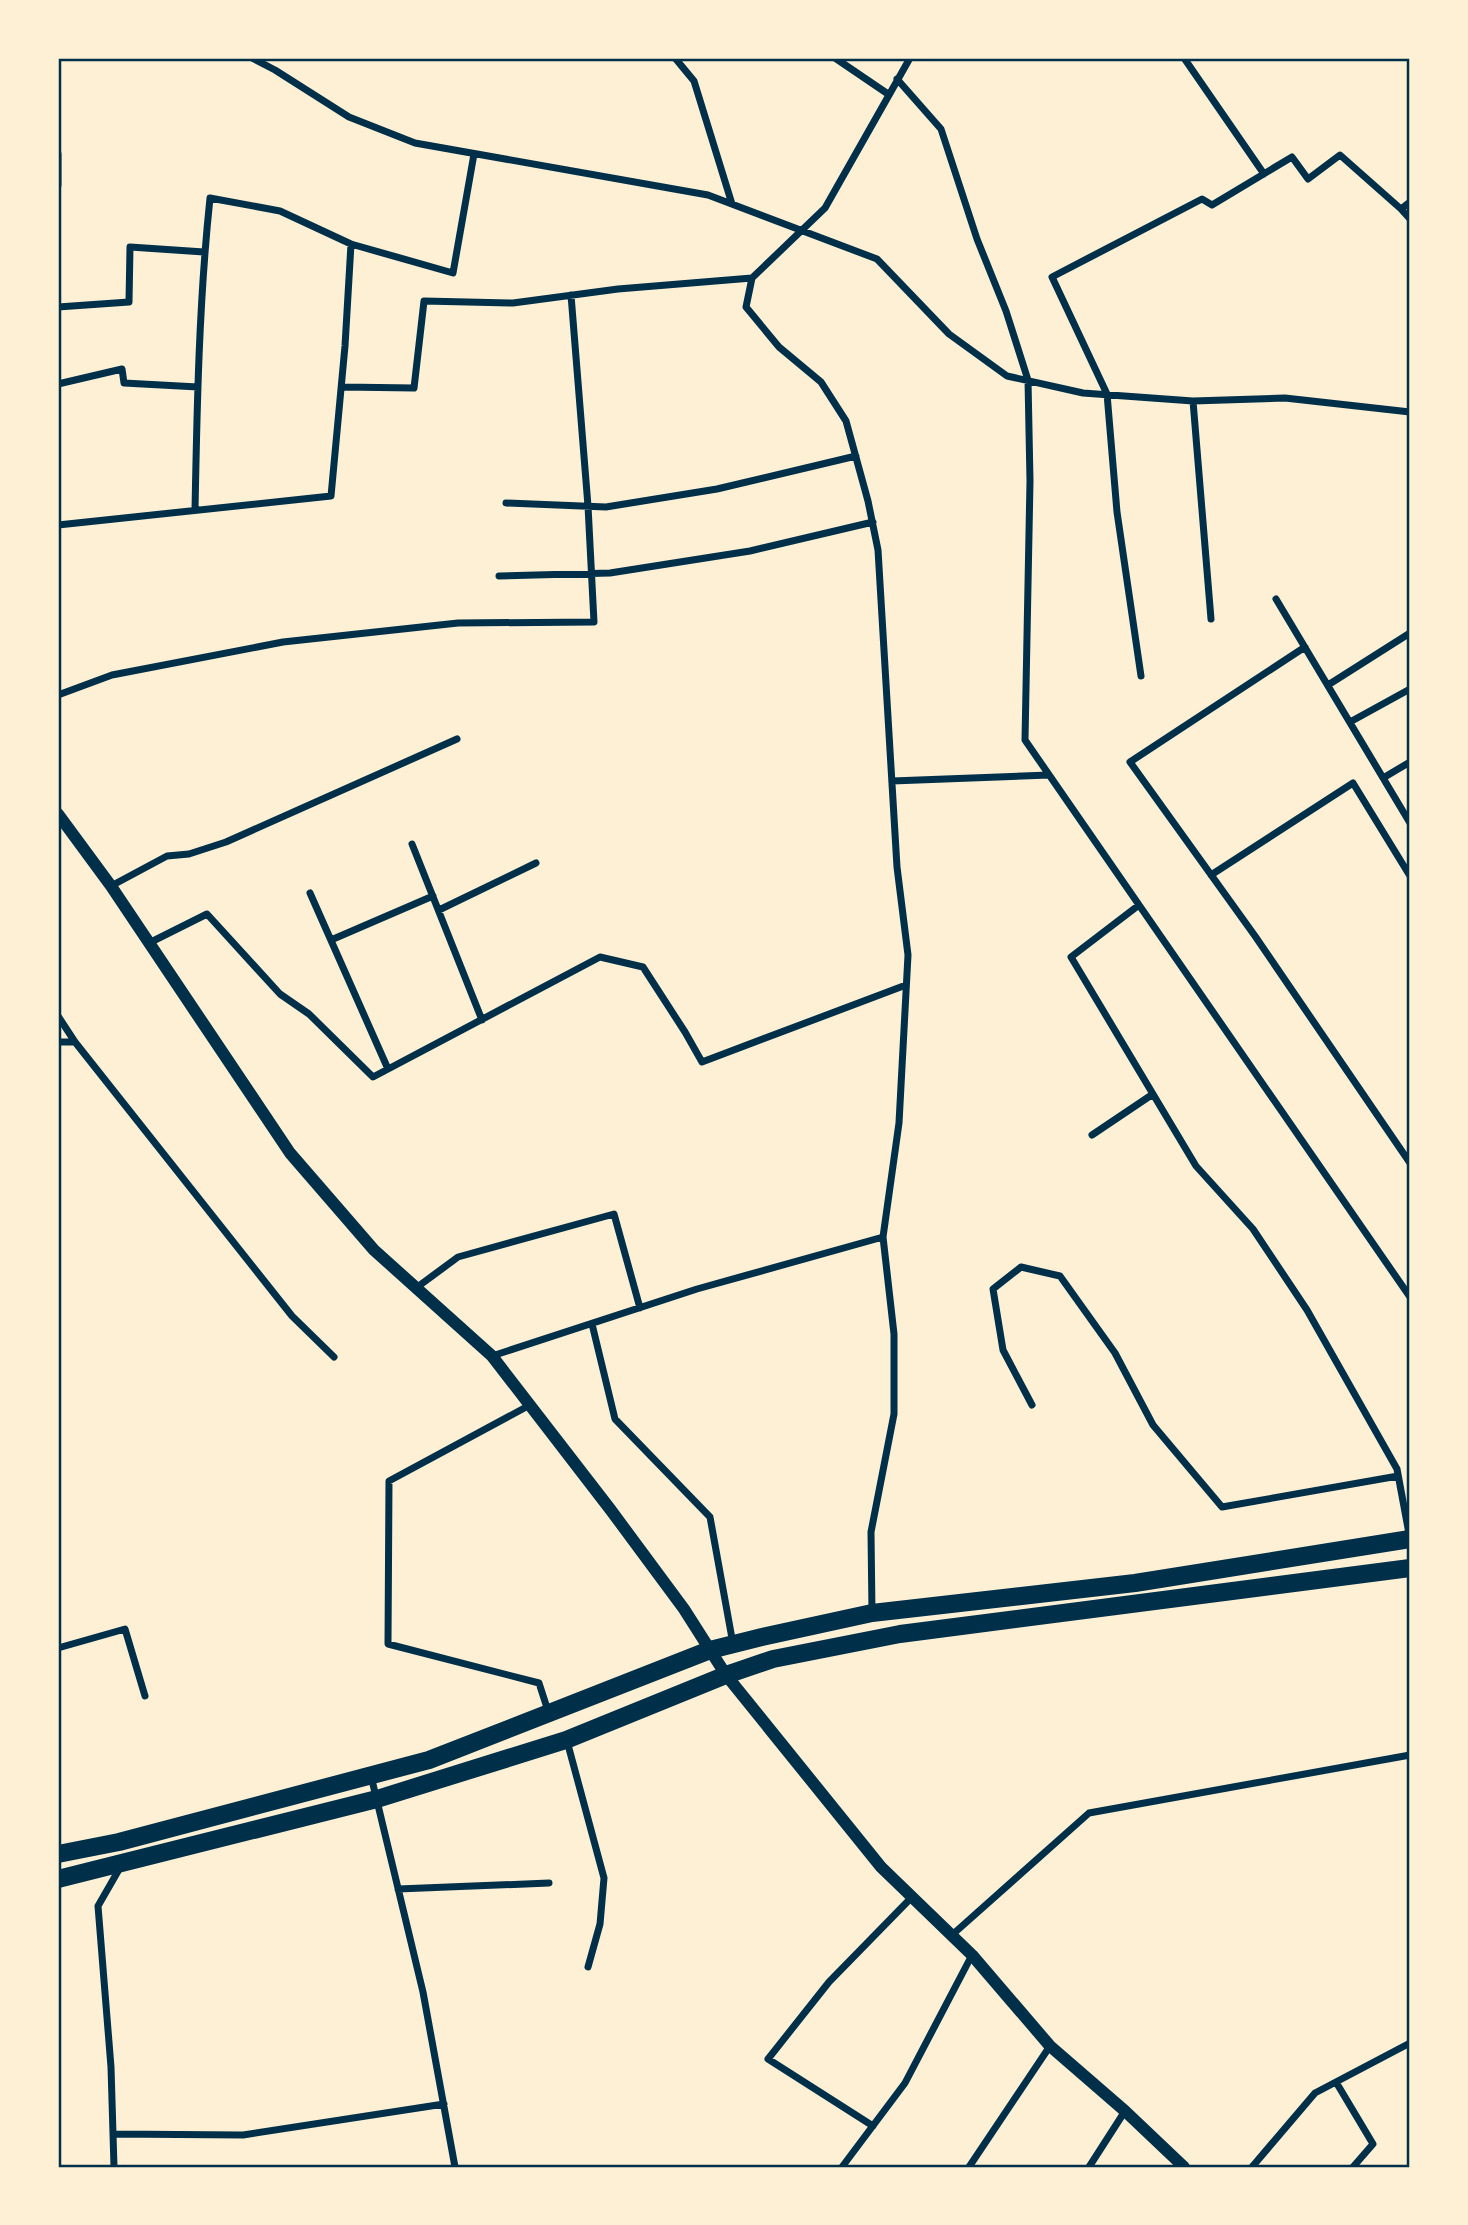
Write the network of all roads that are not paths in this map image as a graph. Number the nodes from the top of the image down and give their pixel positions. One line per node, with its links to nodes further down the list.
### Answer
1 (252, 58): 9 (street)
2 (675, 58): 13 (street)
3 (835, 58): 7 (street)
4 (910, 58): 6 (street)
5 (1184, 58): 10 (street)
6 (897, 79): 7 (street); 22 (street)
7 (888, 94): 16 (street)
8 (58, 153): 11 (street)
9 (474, 153): 13 (street); 17 (street)
10 (1265, 174): 14 (street); 26 (street)
11 (58, 185)
12 (1410, 202): 14 (street)
13 (732, 204): 16 (street)
14 (1401, 209): 15 (street)
15 (1410, 219)
16 (801, 230): 19 (street); 22 (street)
17 (351, 244): 18 (street); 25 (street)
18 (204, 252): 21 (street); 24 (street)
19 (752, 278): 20 (street); 29 (street)
20 (571, 295): 25 (street); 31 (street)
21 (58, 307)
22 (1028, 380): 26 (street); 48 (street)
23 (58, 384): 24 (street)
24 (198, 387): 32 (street)
25 (342, 387): 32 (street)
26 (1107, 394): 27 (street); 41 (street)
27 (1193, 401): 28 (street); 38 (street)
28 (1410, 412)
29 (856, 456): 31 (street); 33 (street)
30 (506, 503): 31 (street)
31 (588, 506): 35 (street)
32 (195, 510): 34 (street)
33 (873, 522): 35 (street); 50 (street)
34 (58, 525)
35 (592, 573): 36 (street); 44 (street)
36 (499, 576)
37 (1276, 600): 40 (street)
38 (1211, 619)
39 (1410, 633): 42 (street)
40 (1305, 647): 42 (street); 55 (street)
41 (1141, 676)
42 (1328, 685): 45 (street)
43 (1410, 689): 45 (street)
44 (58, 695)
45 (1350, 722): 49 (street)
46 (457, 739): 57 (street)
47 (1410, 762): 49 (street)
48 (1049, 775): 50 (street); 60 (street)
49 (1383, 778): 52 (street)
50 (892, 781): 64 (street)
51 (58, 814): 57 (street)
52 (1410, 823)
53 (412, 844): 59 (street)
54 (536, 863): 61 (street)
55 (1211, 874): 56 (street); 72 (street)
56 (1410, 876)
57 (111, 886): 63 (street)
58 (310, 893): 62 (street)
59 (433, 896): 61 (street); 62 (street)
60 (1139, 905): 70 (street); 75 (street)
61 (439, 910): 66 (street)
62 (331, 940): 69 (street)
63 (149, 943): 69 (street); 74 (street)
64 (906, 985): 66 (street); 73 (street)
65 (58, 1016): 68 (street)
66 (482, 1020): 69 (street)
67 (58, 1042): 68 (street)
68 (75, 1042): 79 (street)
69 (388, 1069)
70 (1153, 1094): 71 (street); 82 (street)
71 (1092, 1135)
72 (1410, 1163)
73 (883, 1237): 76 (street); 85 (street)
74 (416, 1288): 76 (street); 78 (street)
75 (1410, 1297)
76 (640, 1308): 77 (street)
77 (592, 1324): 78 (street); 86 (street)
78 (492, 1356): 80 (street)
79 (334, 1357)
80 (530, 1405): 88 (street); 91 (street)
81 (1032, 1405): 82 (street)
82 (1398, 1476): 83 (street)
83 (1410, 1539): 84 (main road); 85 (main road)
84 (1410, 1570): 89 (main road)
85 (872, 1614): 86 (main road)
86 (733, 1644): 88 (main road)
87 (58, 1648): 90 (street)
88 (710, 1650): 89 (street); 91 (main road)
89 (726, 1675): 92 (main road); 102 (street)
90 (145, 1696)
91 (554, 1712): 92 (main road); 94 (main road)
92 (566, 1740): 95 (main road); 105 (street)
93 (1410, 1755): 103 (street)
94 (371, 1776): 95 (street); 96 (main road)
95 (377, 1799): 98 (main road); 101 (street)
96 (119, 1842): 97 (main road); 98 (main road)
97 (58, 1853)
98 (123, 1862): 99 (main road); 112 (street)
99 (58, 1878)
100 (549, 1883): 101 (street)
101 (398, 1889): 109 (street)
102 (912, 1897): 103 (street); 111 (street)
103 (952, 1935): 104 (street)
104 (972, 1955): 107 (street); 111 (street)
105 (588, 1967)
106 (1410, 2043): 108 (street)
107 (1050, 2046): 110 (street); 116 (street)
108 (1336, 2081): 119 (street); 120 (street)
109 (444, 2104): 112 (street); 114 (street)
110 (1125, 2111): 117 (street); 118 (street)
111 (873, 2126): 115 (street)
112 (113, 2134): 113 (street)
113 (114, 2167)
114 (455, 2167)
115 (842, 2167)
116 (969, 2167)
117 (1089, 2167)
118 (1184, 2167)
119 (1252, 2167)
120 (1353, 2167)

